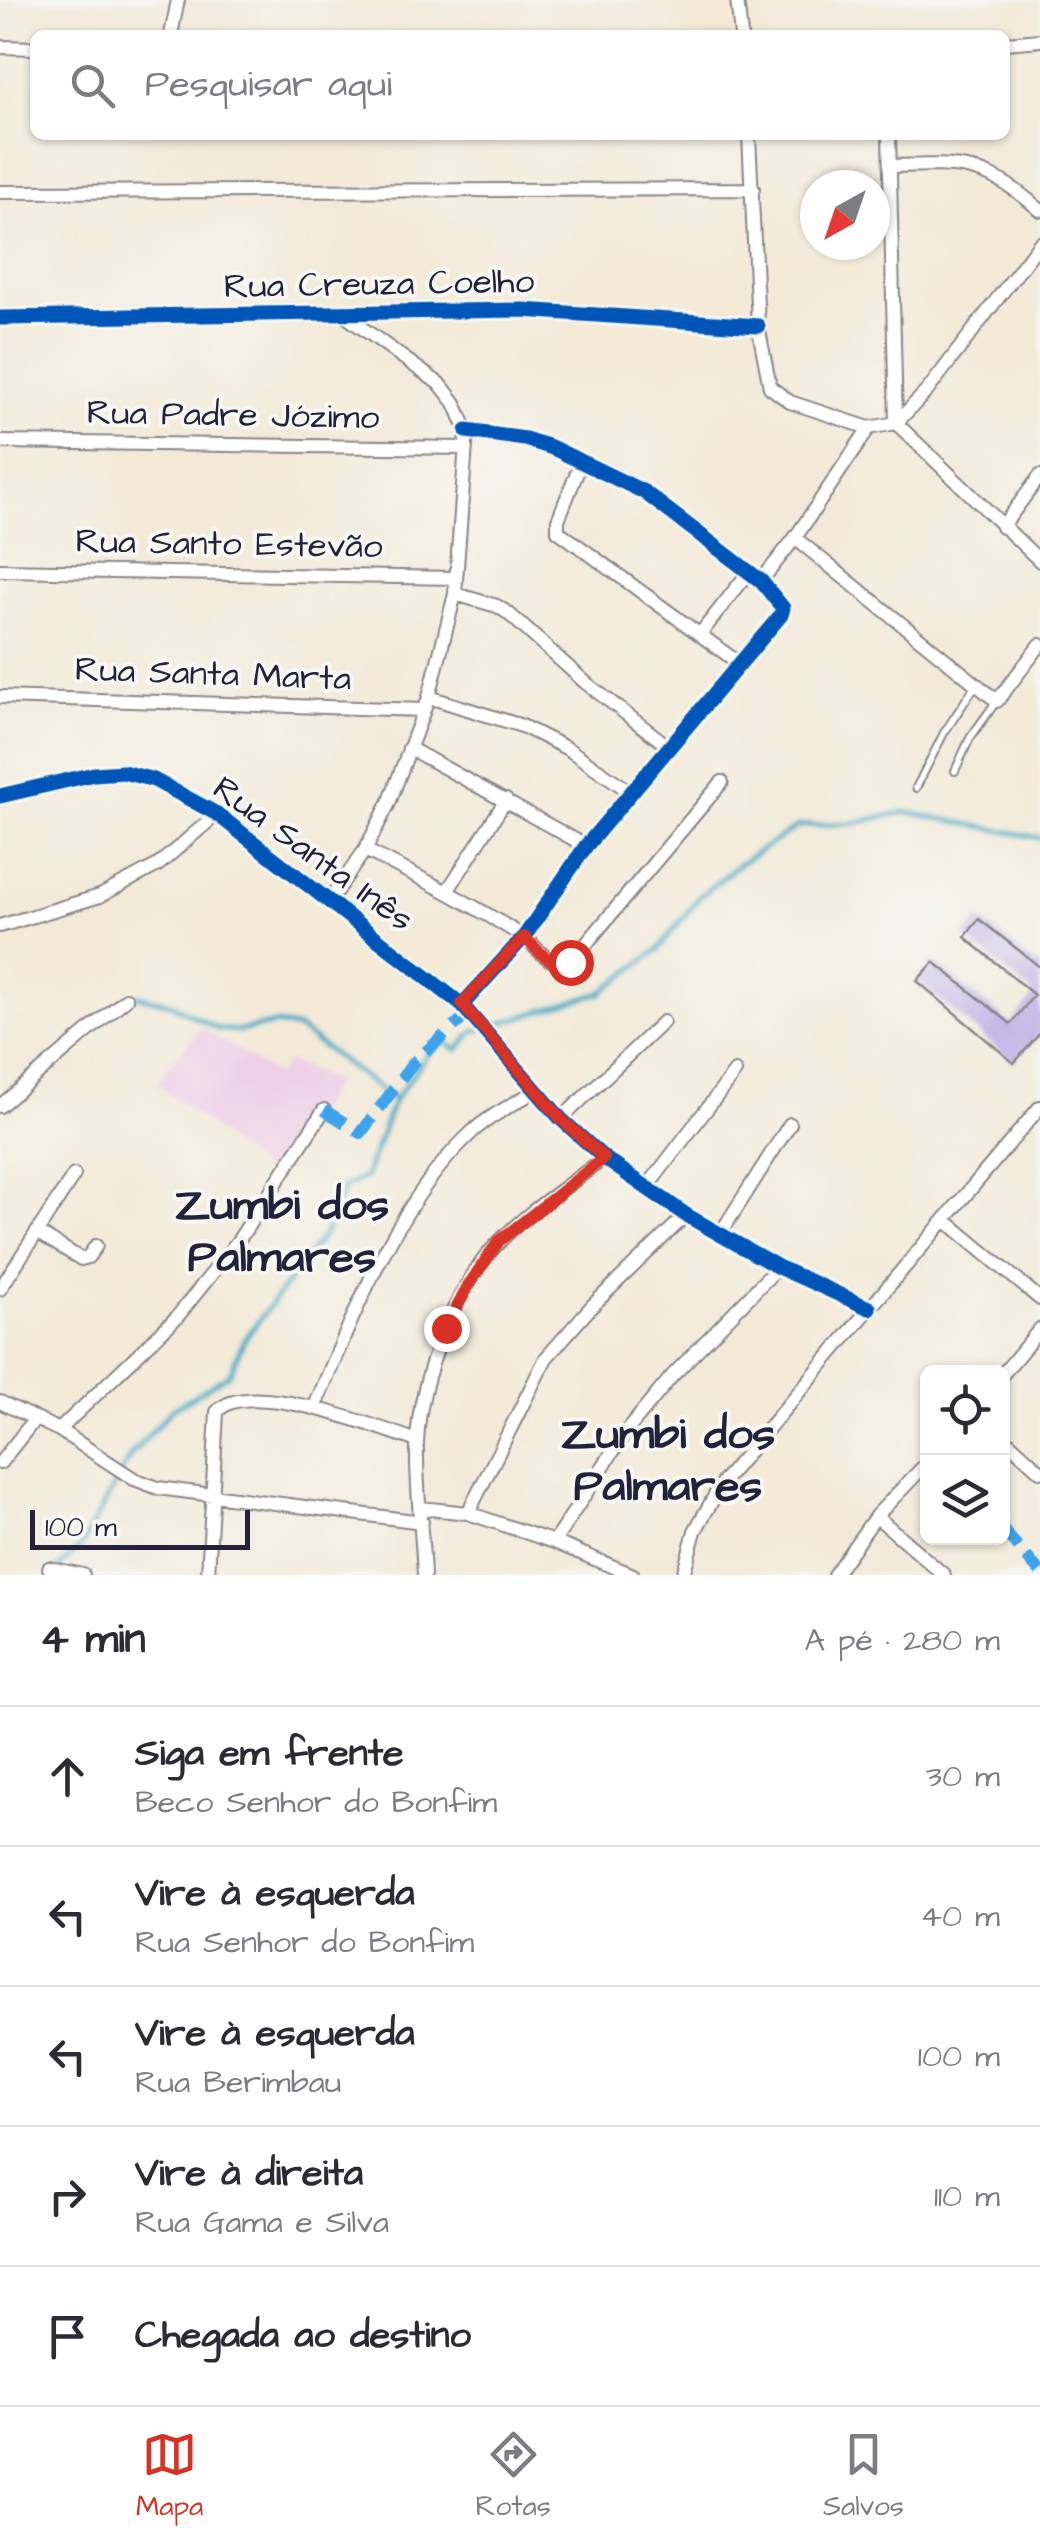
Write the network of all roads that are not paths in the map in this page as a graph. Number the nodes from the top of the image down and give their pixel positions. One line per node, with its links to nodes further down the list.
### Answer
1 (178, 0): 3 (street)
2 (737, 0): 4 (street)
3 (172, 30)
4 (740, 30)
5 (1040, 40): 6 (street)
6 (1010, 43)
7 (0, 47): 8 (street)
8 (30, 48)
9 (749, 140): 12 (street)
10 (889, 140): 11 (street)
11 (892, 166): 14 (street); 19 (street)
12 (753, 189): 13 (street); 18 (street)
13 (0, 192)
14 (1040, 210)
15 (1040, 244): 19 (street)
16 (342, 314): 17 (street, Rua Creuza Coelho); 18 (street, Rua Creuza Coelho); 21 (street)
17 (0, 318)
18 (758, 326): 20 (street)
19 (896, 423): 20 (street); 26 (street)
20 (868, 428): 27 (street)
21 (467, 431): 23 (street); 24 (street)
22 (0, 442): 23 (street, Rua Padre Józimo)
23 (466, 448): 31 (street)
24 (582, 460): 30 (street); 33 (street)
25 (1040, 476): 26 (street)
26 (1002, 527): 28 (street)
27 (795, 538): 30 (street); 36 (street)
28 (1040, 561)
29 (0, 570): 31 (street, Rua Santo Estevão)
30 (755, 576): 33 (street); 35 (street)
31 (456, 578): 32 (street)
32 (455, 594): 39 (street); 41 (street)
33 (701, 633): 35 (street)
34 (1040, 645): 38 (street)
35 (740, 664): 41 (street)
36 (976, 685): 38 (street); 44 (lane)
37 (0, 697): 39 (street, Rua Santa Marta)
38 (997, 701): 42 (lane)
39 (426, 704): 40 (street); 45 (street, Rua Santa Marta)
40 (409, 748): 47 (street); 50 (street)
41 (669, 748): 45 (street)
42 (956, 771)
43 (722, 782): 54 (street)
44 (916, 788)
45 (632, 793): 49 (street)
46 (0, 796): 48 (street, Rua Santa Inês)
47 (506, 800): 49 (street); 51 (street)
48 (217, 814): 52 (street, Rua Santa Inês); 53 (street)
49 (586, 846): 54 (street)
50 (365, 850): 51 (street); 52 (street)
51 (448, 890): 54 (street)
52 (330, 900): 56 (street, Rua Santa Inês)
53 (0, 926)
54 (524, 937): 56 (street)
55 (126, 999): 60 (street)
56 (462, 1004): 59 (street, Rua Santa Inês)
57 (663, 1022): 63 (street)
58 (735, 1072): 67 (street)
59 (535, 1091): 63 (street, Rua Santa Inês); 80 (street)
60 (0, 1106)
61 (1040, 1107): 69 (street)
62 (324, 1110): 82 (street)
63 (561, 1119): 65 (street, Rua Santa Inês)
64 (790, 1124): 71 (street)
65 (604, 1158): 67 (street, Rua Santa Inês); 83 (street)
66 (74, 1175): 70 (street)
67 (647, 1187): 68 (street, Rua Santa Inês)
68 (686, 1216): 71 (street, Rua Santa Inês); 89 (street)
69 (945, 1220): 75 (street); 76 (street)
70 (37, 1232): 72 (street); 74 (street)
71 (720, 1234): 73 (street, Rua Santa Inês)
72 (96, 1246)
73 (778, 1268): 76 (street, Rua Santa Inês); 92 (street)
74 (0, 1289)
75 (1040, 1299)
76 (869, 1308): 98 (street)
77 (1040, 1329): 78 (street)
78 (1010, 1365)
79 (0, 1402): 81 (street)
80 (315, 1406): 83 (street); 88 (street)
81 (34, 1419): 82 (street); 85 (street)
82 (60, 1430): 88 (street)
83 (417, 1441): 90 (street)
84 (1010, 1443): 87 (street)
85 (0, 1462)
86 (920, 1470): 91 (street)
87 (1040, 1471)
88 (210, 1496): 90 (street); 95 (street)
89 (468, 1512): 90 (street); 92 (street)
90 (421, 1515): 96 (street)
91 (876, 1516): 99 (street); 100 (street)
92 (554, 1542): 97 (street)
93 (50, 1568): 94 (street)
94 (83, 1575)
95 (208, 1575)
96 (424, 1575)
97 (633, 1575)
98 (683, 1575)
99 (834, 1575)
100 (944, 1575)

